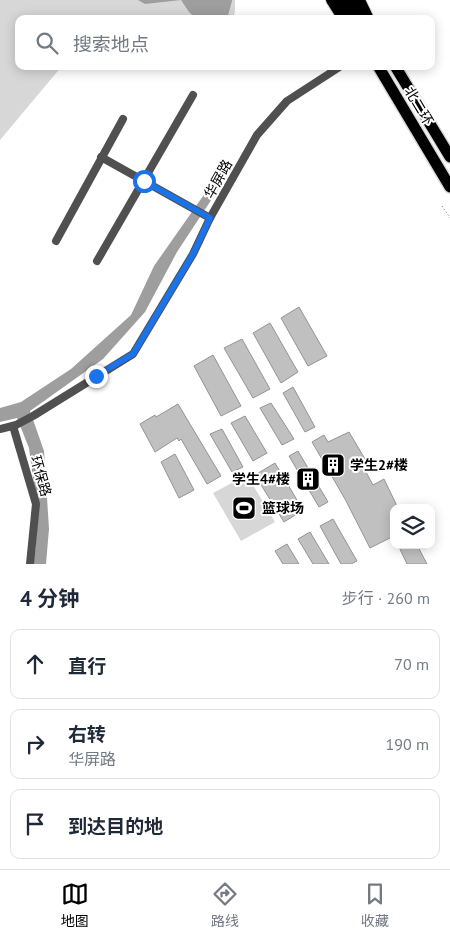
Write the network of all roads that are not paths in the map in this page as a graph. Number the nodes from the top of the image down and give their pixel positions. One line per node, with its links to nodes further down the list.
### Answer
1 (331, 0): 3 (main road)
2 (340, 0): 3 (highway)
3 (351, 9)
4 (335, 70): 13 (street, 华屏路)
5 (380, 70): 12 (highway, 北二环)
6 (397, 70): 9 (highway, 北二环)
7 (193, 95): 11 (street)
8 (123, 119): 10 (street)
9 (450, 157)
10 (101, 158): 11 (street); 14 (street)
11 (144, 181): 13 (street); 15 (street)
12 (450, 187)
13 (207, 216): 16 (street, 华屏路)
14 (56, 241)
15 (97, 261)
16 (15, 425): 17 (street, 华屏路); 18 (street, 环保路)
17 (0, 429)
18 (30, 564)

